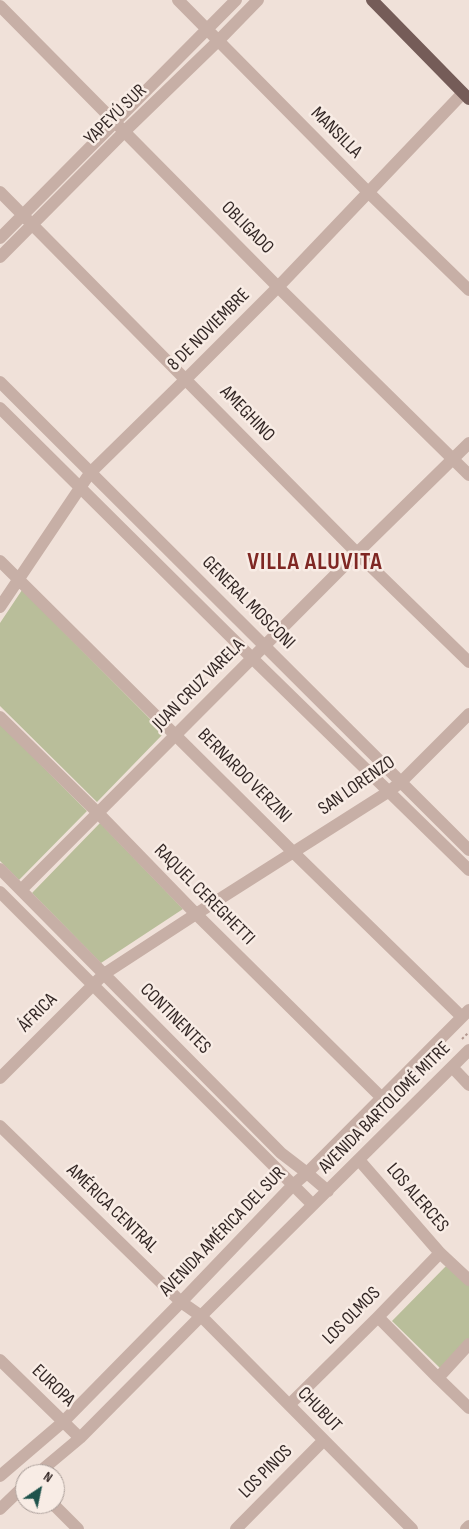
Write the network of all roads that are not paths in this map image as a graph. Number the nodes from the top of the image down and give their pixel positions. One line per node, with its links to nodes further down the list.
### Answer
1 (178, 0): 6 (street, MANSILLA)
2 (236, 0): 6 (street, YAPEYÚ SUR)
3 (258, 0): 7 (street, YAPEYÚ SUR)
4 (372, 0): 8 (main road)
5 (0, 6): 9 (street, OBLIGADO)
6 (208, 29): 7 (street, MANSILLA); 9 (street, YAPEYÚ SUR)
7 (219, 40): 10 (street, YAPEYÚ SUR); 12 (street, MANSILLA)
8 (466, 96): 12 (street, 8 DE NOVIEMBRE)
9 (115, 122): 10 (street, OBLIGADO); 13 (street, YAPEYÚ SUR)
10 (125, 131): 14 (street, YAPEYÚ SUR); 17 (street, OBLIGADO)
11 (0, 192): 13 (street, AMEGHINO)
12 (368, 192): 17 (street, 8 DE NOVIEMBRE); 18 (street, MANSILLA)
13 (23, 215): 14 (street, AMEGHINO); 15 (street, YAPEYÚ SUR)
14 (32, 224): 16 (street, YAPEYÚ SUR); 19 (street, AMEGHINO)
15 (0, 238)
16 (0, 256)
17 (278, 287): 19 (street, 8 DE NOVIEMBRE); 23 (street, OBLIGADO)
18 (469, 290)
19 (186, 379): 24 (street, 8 DE NOVIEMBRE); 27 (street, AMEGHINO)
20 (0, 382): 24 (street, GENERAL MOSCONI)
21 (0, 408): 26 (street, GENERAL MOSCONI)
22 (469, 443): 23 (street, JUAN CRUZ VARELA)
23 (453, 459): 25 (street, OBLIGADO); 27 (street, JUAN CRUZ VARELA)
24 (90, 473): 26 (street, 8 DE NOVIEMBRE); 31 (street, GENERAL MOSCONI)
25 (469, 475)
26 (80, 488): 29 (street, 8 DE NOVIEMBRE); 32 (street, GENERAL MOSCONI)
27 (357, 553): 31 (street, JUAN CRUZ VARELA); 33 (street, AMEGHINO)
28 (0, 561): 29 (street, BERNARDO VERZINI)
29 (18, 579): 30 (street, 8 DE NOVIEMBRE); 36 (street, BERNARDO VERZINI)
30 (0, 608)
31 (265, 645): 32 (street, JUAN CRUZ VARELA); 37 (street, GENERAL MOSCONI)
32 (252, 658): 36 (street, JUAN CRUZ VARELA); 38 (street, GENERAL MOSCONI)
33 (469, 662)
34 (469, 714): 37 (street, SAN LORENZO)
35 (0, 717): 39 (street, RAQUEL CEREGHETTI)
36 (176, 735): 39 (street, JUAN CRUZ VARELA); 41 (street, BERNARDO VERZINI)
37 (401, 782): 38 (street, SAN LORENZO); 40 (street, GENERAL MOSCONI)
38 (388, 792): 41 (street, SAN LORENZO); 43 (street, GENERAL MOSCONI)
39 (98, 813): 44 (street, JUAN CRUZ VARELA); 46 (street, RAQUEL CEREGHETTI)
40 (469, 850)
41 (293, 852): 46 (street, SAN LORENZO); 49 (street, BERNARDO VERZINI)
42 (0, 869): 44 (street, CONTINENTES)
43 (469, 870)
44 (22, 890): 47 (street, CONTINENTES)
45 (0, 892): 48 (street, CONTINENTES)
46 (196, 914): 47 (street, SAN LORENZO); 54 (street, RAQUEL CEREGHETTI)
47 (104, 974): 48 (street, ÁFRICA); 57 (street, CONTINENTES)
48 (93, 984): 52 (street, ÁFRICA); 58 (street, CONTINENTES)
49 (466, 1014): 54 (street, AVENIDA AMÉRICA DEL SUR)
50 (469, 1050): 51 (street, AVENIDA BARTOLOMÉ MITRE)
51 (452, 1067): 53 (street); 56 (street, AVENIDA BARTOLOMÉ MITRE)
52 (0, 1078)
53 (469, 1085)
54 (382, 1098): 57 (street, AVENIDA AMÉRICA DEL SUR)
55 (0, 1126): 63 (street, AMÉRICA CENTRAL)
56 (359, 1160): 59 (street, AVENIDA BARTOLOMÉ MITRE); 61 (street, LOS ALERCES)
57 (307, 1173): 58 (street, AVENIDA AMÉRICA DEL SUR); 59 (street, CONTINENTES)
58 (293, 1185): 60 (street, CONTINENTES); 63 (street, AVENIDA AMÉRICA DEL SUR)
59 (328, 1192): 60 (street)
60 (313, 1205): 64 (street)
61 (440, 1253): 62 (street, LOS ALERCES); 65 (street, LOS OLMOS)
62 (469, 1280)
63 (181, 1302): 64 (street, AMÉRICA CENTRAL); 71 (street, AVENIDA AMÉRICA DEL SUR)
64 (201, 1316): 69 (street, CHUBUT); 72 (street)
65 (378, 1317): 68 (street); 69 (street, LOS OLMOS)
66 (469, 1344): 68 (street)
67 (0, 1360): 71 (street, EUROPA)
68 (438, 1378): 70 (street)
69 (288, 1405): 73 (street, CHUBUT)
70 (469, 1408)
71 (63, 1422): 72 (street, EUROPA); 75 (street, AVENIDA AMÉRICA DEL SUR)
72 (80, 1438): 74 (street)
73 (323, 1441): 80 (street, LOS PINOS); 82 (street, CHUBUT)
74 (49, 1464)
75 (0, 1476)
76 (15, 1495): 77 (street)
77 (0, 1509)
78 (63, 1514): 81 (street)
79 (469, 1526): 83 (street)
80 (241, 1527)
81 (78, 1529)
82 (412, 1529)
83 (466, 1529)

